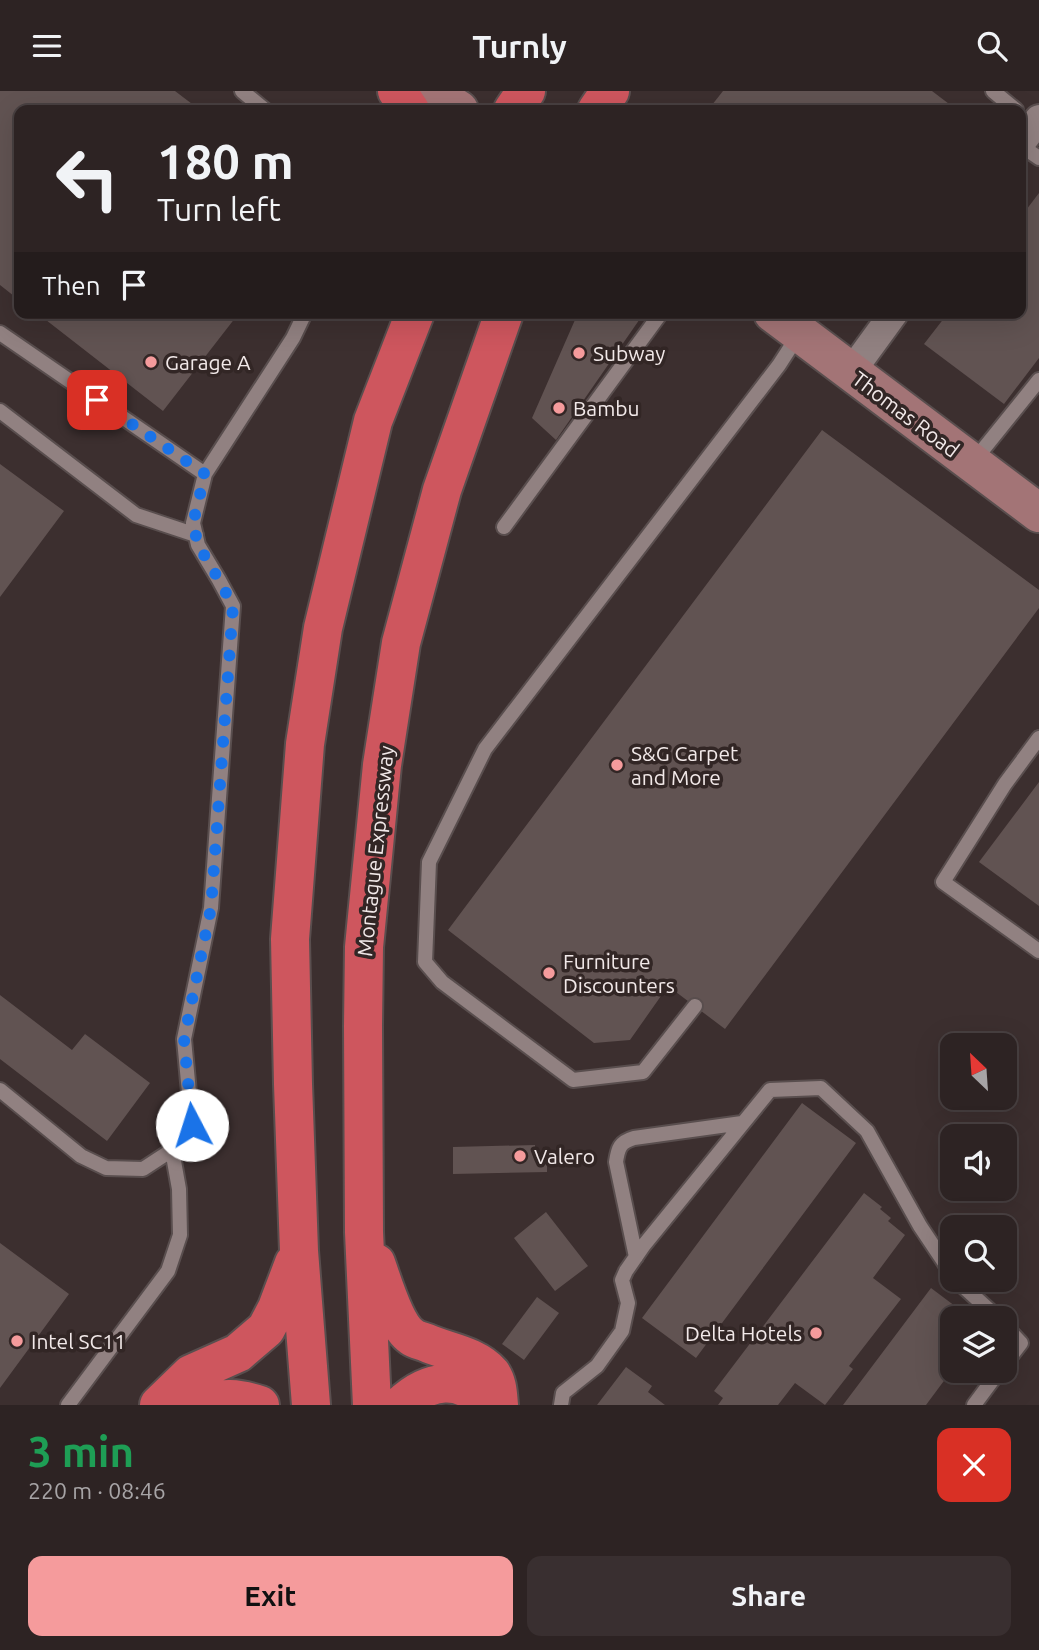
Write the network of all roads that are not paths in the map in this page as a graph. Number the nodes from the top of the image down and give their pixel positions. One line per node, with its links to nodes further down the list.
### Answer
1 (242, 91): 4 (lane)
2 (430, 91): 5 (street)
3 (993, 91): 6 (lane)
4 (259, 105)
5 (451, 105)
6 (1006, 105)
7 (1026, 128): 8 (lane)
8 (1039, 158)
9 (302, 319): 20 (lane)
10 (413, 319): 31 (highway)
11 (503, 319): 30 (highway, Montague Expressway)
12 (657, 319): 22 (lane)
13 (890, 319): 16 (street)
14 (786, 323): 16 (street, Thomas Road); 26 (lane)
15 (0, 333): 20 (lane)
16 (851, 372): 19 (street, Thomas Road)
17 (1039, 380): 19 (lane)
18 (0, 411): 23 (lane)
19 (972, 463): 21 (street, Thomas Road)
20 (205, 474): 23 (lane)
21 (1039, 513)
22 (504, 527)
23 (196, 535): 29 (lane)
24 (1039, 738): 25 (lane)
25 (1039, 951)
26 (695, 1006)
27 (0, 1090): 29 (lane)
28 (742, 1123): 32 (lane); 32 (lane); 33 (lane)
29 (172, 1150): 38 (lane)
30 (364, 1231): 42 (highway, Montague Expressway); 45 (highway)
31 (299, 1251): 37 (highway); 39 (highway)
32 (636, 1257): 46 (lane)
33 (940, 1257)
34 (969, 1292): 35 (lane)
35 (985, 1306)
36 (990, 1383): 47 (lane)
37 (308, 1400)
38 (68, 1405)
39 (159, 1405)
40 (200, 1405): 41 (highway)
41 (260, 1405)
42 (372, 1405)
43 (401, 1405): 44 (highway)
44 (486, 1405)
45 (499, 1405)
46 (561, 1405)
47 (974, 1405)

